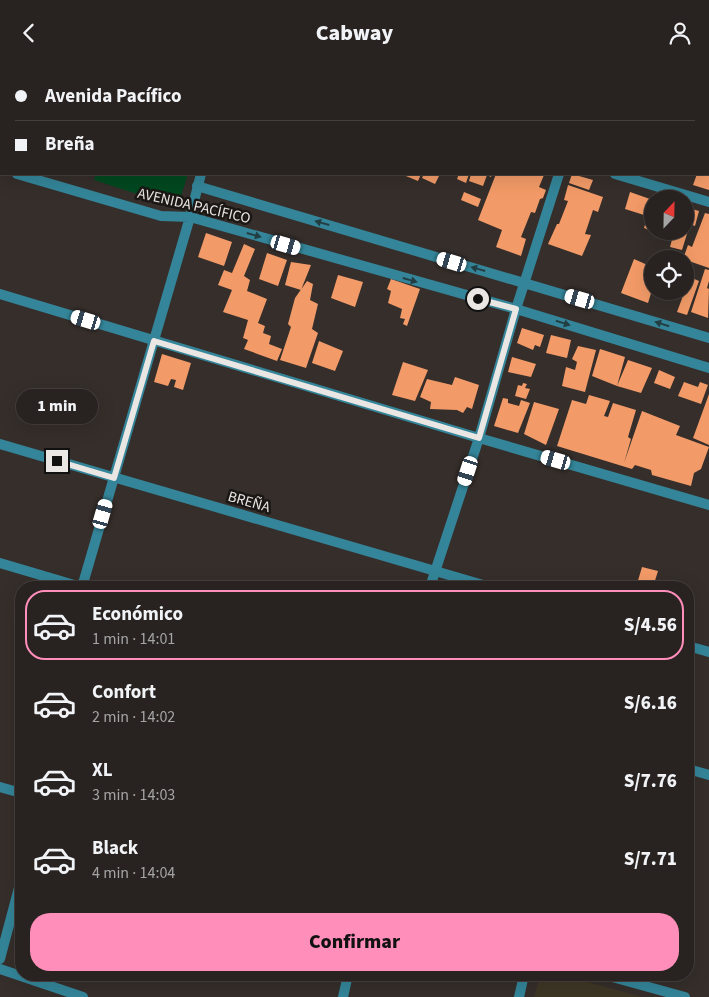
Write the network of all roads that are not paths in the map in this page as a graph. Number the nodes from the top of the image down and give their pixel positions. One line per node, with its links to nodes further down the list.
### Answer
1 (20, 175): 7 (street, AVENIDA PACÍFICO)
2 (201, 175): 5 (street)
3 (559, 175): 8 (street)
4 (618, 175): 6 (street)
5 (197, 186): 7 (street); 8 (street, AVENIDA PACÍFICO, one-way to 5)
6 (709, 202)
7 (190, 217): 10 (street, AVENIDA PACÍFICO, one-way to 10); 12 (street)
8 (525, 283): 10 (street); 11 (street, AVENIDA PACÍFICO, one-way to 8)
9 (0, 295): 12 (street)
10 (516, 309): 13 (street, AVENIDA PACÍFICO, one-way to 13); 14 (street)
11 (709, 338)
12 (154, 341): 14 (street); 16 (street)
13 (709, 367)
14 (479, 438): 17 (street); 19 (street)
15 (0, 444): 16 (street, BREÑA)
16 (114, 478): 19 (street, BREÑA); 21 (street)
17 (709, 505)
18 (0, 563): 20 (street)
19 (435, 571): 22 (street); 23 (street, BREÑA)
20 (61, 581)
21 (83, 581)
22 (432, 581)
23 (469, 581)
24 (694, 647): 25 (street)
25 (709, 652)
26 (694, 771): 27 (street)
27 (709, 775)
28 (0, 787): 29 (street)
29 (15, 791)
30 (15, 903): 31 (street)
31 (0, 959)
32 (0, 969): 33 (street)
33 (15, 974)
34 (36, 981): 38 (street)
35 (347, 981): 39 (street)
36 (523, 981): 40 (street)
37 (627, 981): 41 (street)
38 (83, 997)
39 (343, 997)
40 (519, 997)
41 (685, 997)

